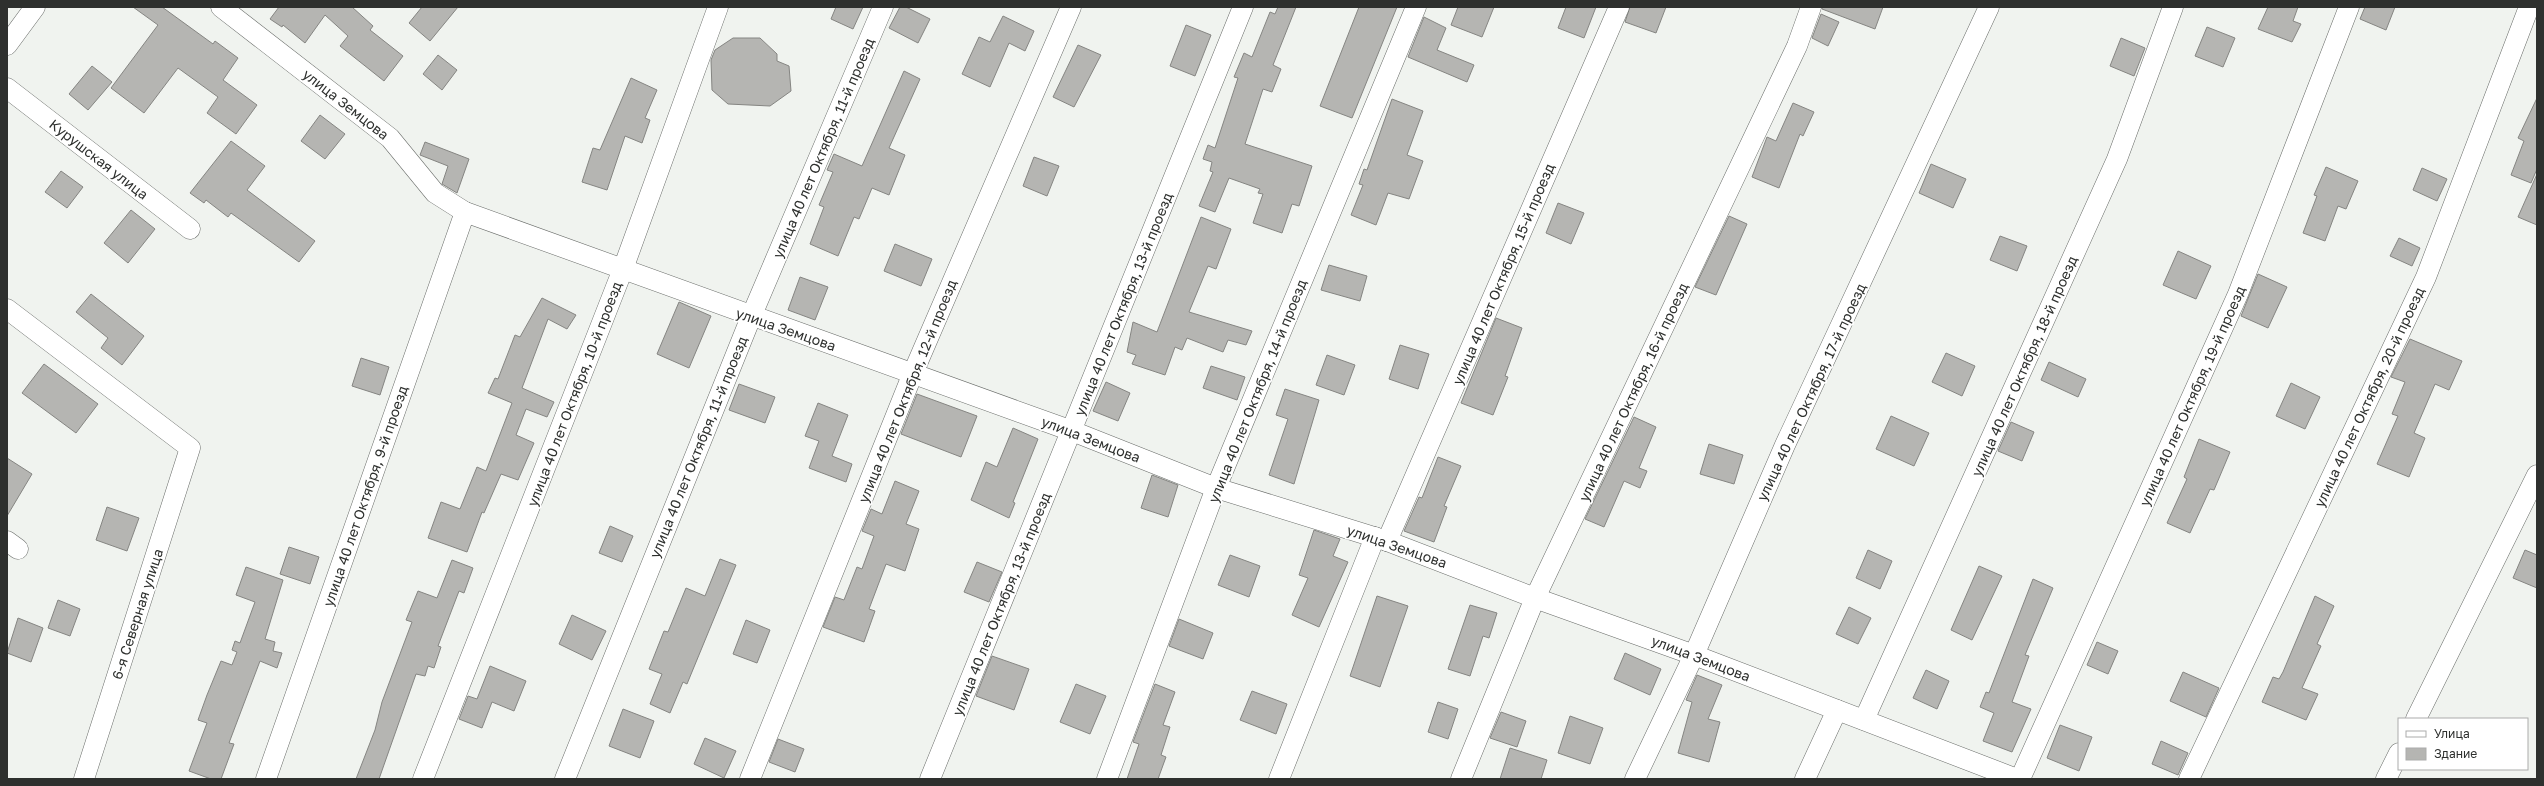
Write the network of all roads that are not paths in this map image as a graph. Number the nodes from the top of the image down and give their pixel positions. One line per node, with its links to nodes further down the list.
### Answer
1 (35, 7): 14 (street)
2 (221, 7): 16 (street, улица Земцова)
3 (718, 7): 18 (street, улица 40 лет Октября, 10-й проезд)
4 (883, 7): 20 (street, улица 40 лет Октября, 11-й проезд)
5 (1071, 7): 21 (street, улица 40 лет Октября, 12-й проезд)
6 (1243, 7): 22 (street, улица 40 лет Октября, 13-й проезд)
7 (1416, 7): 24 (street, улица 40 лет Октября, 14-й проезд)
8 (1619, 7): 25 (street, улица 40 лет Октября, 15-й проезд)
9 (1811, 7): 26 (street, улица 40 лет Октября, 16-й проезд)
10 (1989, 7): 27 (street, улица 40 лет Октября, 17-й проезд)
11 (2173, 7): 30 (street, улица 40 лет Октября, 18-й проезд)
12 (2349, 7): 45 (street, улица 40 лет Октября, 19-й проезд)
13 (2529, 7): 46 (street, улица 40 лет Октября, 20-й проезд)
14 (7, 45)
15 (7, 88): 17 (street, Курушская улица)
16 (464, 212): 18 (street, улица Земцова); 34 (street, улица 40 лет Октября, 9-й проезд)
17 (190, 229)
18 (623, 269): 20 (street, улица Земцова); 35 (street, улица 40 лет Октября, 10-й проезд)
19 (7, 309): 33 (street, 6-я Северная улица)
20 (751, 316): 21 (street, улица Земцова); 36 (street, улица 40 лет Октября, 11-й проезд)
21 (913, 373): 22 (street, улица Земцова); 37 (street, улица 40 лет Октября, 12-й проезд)
22 (1072, 431): 24 (street, улица Земцова); 38 (street, улица 40 лет Октября, 13-й проезд)
23 (2537, 475): 29 (street)
24 (1216, 488): 25 (street, улица Земцова); 39 (street, улица 40 лет Октября, 14-й проезд)
25 (1381, 539): 26 (street, улица Земцова); 40 (street, улица 40 лет Октября, 15-й проезд)
26 (1535, 598): 27 (street, улица Земцова); 41 (street, улица 40 лет Октября, 16-й проезд)
27 (1694, 655): 28 (street, улица Земцова); 42 (street, улица 40 лет Октября, 17-й проезд)
28 (1836, 710): 30 (street, улица Земцова); 43 (street)
29 (2416, 718)
30 (1864, 720): 32 (street, улица Земцова)
31 (2398, 755): 47 (street)
32 (1981, 772): 44 (street, улица Земцова)
33 (84, 779)
34 (266, 779)
35 (422, 779)
36 (565, 779)
37 (750, 779)
38 (930, 779)
39 (1107, 779)
40 (1279, 779)
41 (1461, 779)
42 (1635, 779)
43 (1805, 779)
44 (2017, 779)
45 (2020, 779)
46 (2189, 779)
47 (2386, 779)

